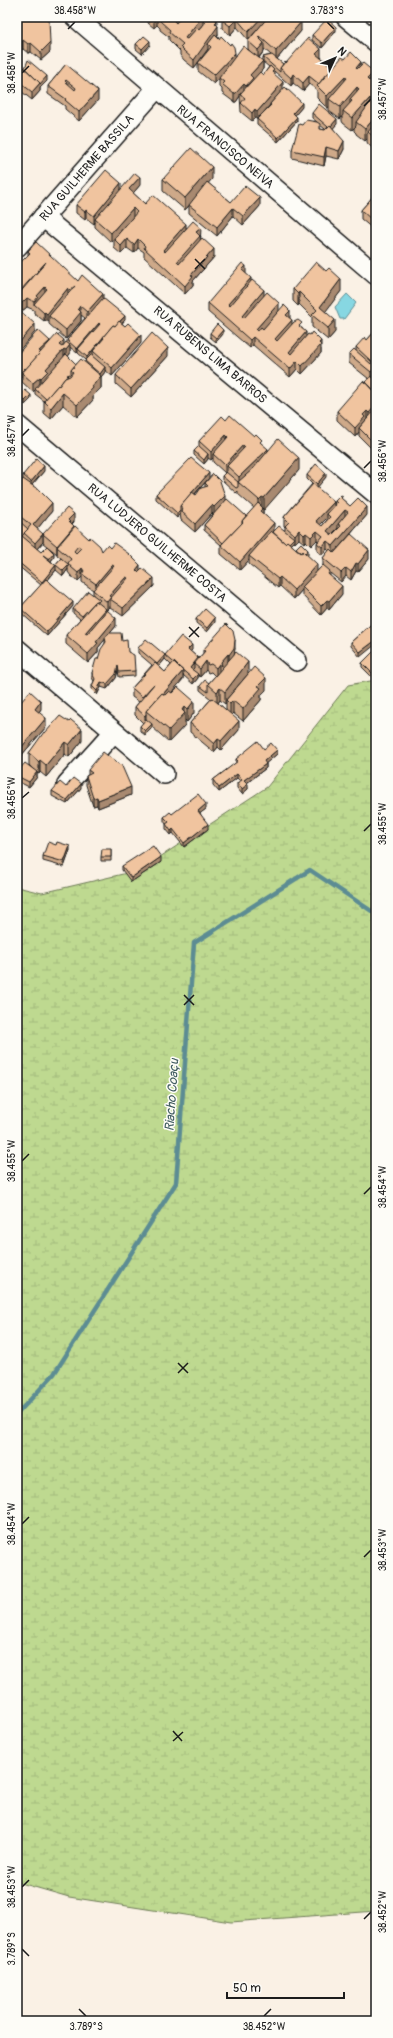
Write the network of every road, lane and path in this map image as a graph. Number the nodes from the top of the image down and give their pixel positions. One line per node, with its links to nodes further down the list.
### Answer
1 (76, 17): 4 (street, RUA FRANCISCO NEIVA)
2 (346, 17): 3 (street)
3 (376, 42)
4 (157, 88): 5 (street, RUA GUILHERME BASSILA); 7 (street, RUA FRANCISCO NEIVA)
5 (43, 217): 6 (street, RUA GUILHERME BASSILA); 9 (street, RUA RUBENS LIMA BARROS)
6 (17, 247)
7 (376, 275)
8 (17, 425): 11 (street, RUA LUDJERO GUILHERME COSTA)
9 (376, 494)
10 (17, 649): 12 (street)
11 (297, 661)
12 (114, 732): 13 (street); 14 (street)
13 (164, 774)
14 (67, 784)

